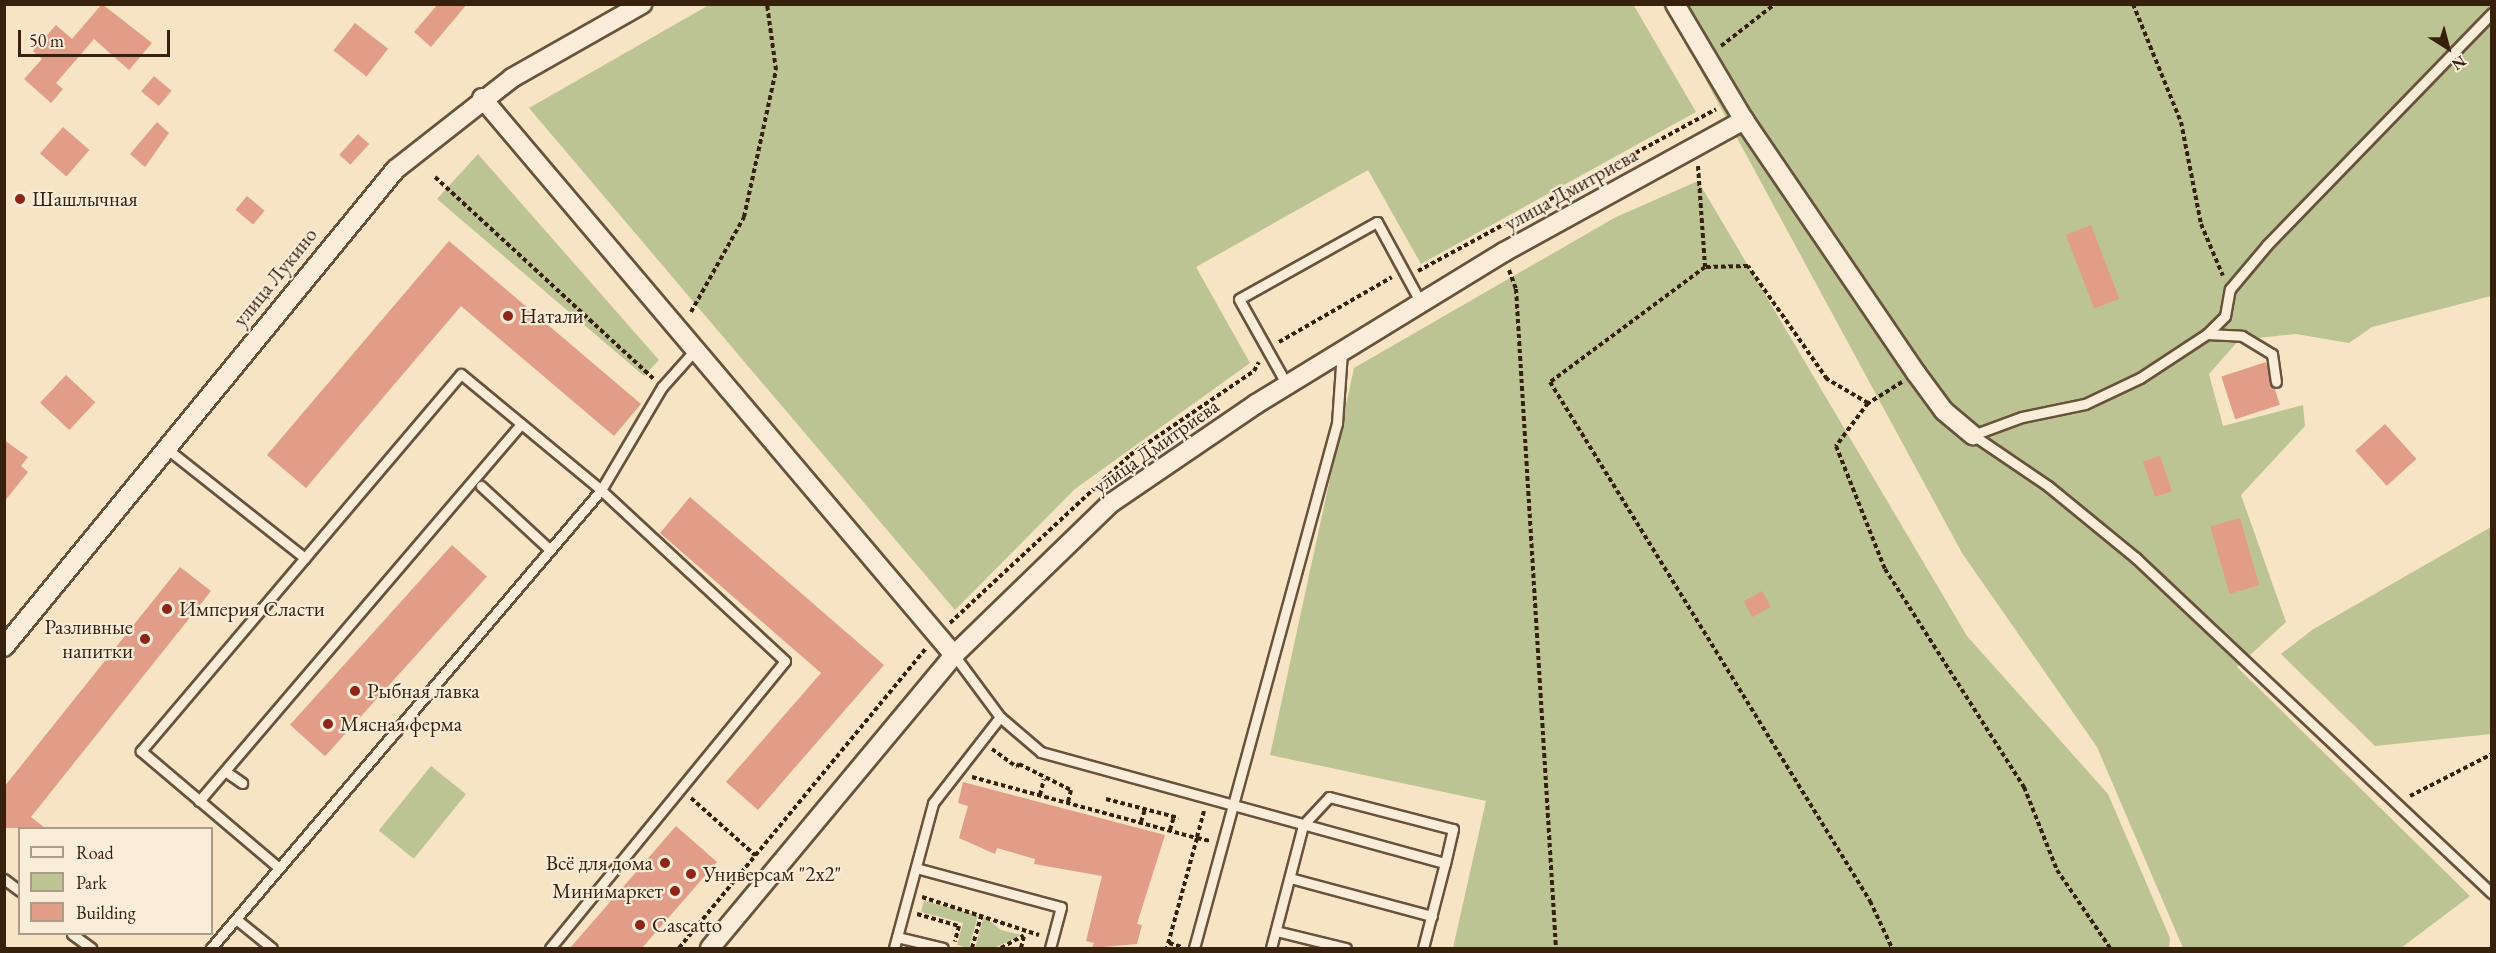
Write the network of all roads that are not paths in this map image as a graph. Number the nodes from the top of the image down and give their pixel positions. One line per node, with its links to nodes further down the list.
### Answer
1 (642, 4): 4 (street, улица Лукино)
2 (1675, 4): 5 (street)
3 (2492, 13): 7 (lane)
4 (482, 98): 8 (street); 14 (street, улица Лукино)
5 (1744, 120): 6 (street, улица Дмитриева); 13 (street)
6 (1421, 303): 9 (street, улица Дмитриева); 11 (lane)
7 (2206, 334): 10 (lane); 13 (lane)
8 (695, 350): 16 (lane); 20 (street)
9 (1342, 351): 11 (street, улица Дмитриева); 25 (lane)
10 (2276, 382)
11 (1287, 385): 20 (street, улица Дмитриева)
12 (521, 424): 16 (lane); 18 (lane); 22 (lane)
13 (1973, 435): 33 (lane)
14 (166, 448): 18 (lane); 19 (street, улица Лукино)
15 (481, 486): 17 (lane)
16 (601, 490): 17 (lane); 43 (lane)
17 (550, 550): 28 (lane)
18 (305, 558): 24 (lane)
19 (4, 648)
20 (954, 655): 21 (lane); 44 (street, улица Дмитриева)
21 (1000, 717): 25 (lane); 29 (lane)
22 (225, 771): 23 (lane); 24 (lane)
23 (242, 783)
24 (200, 801): 28 (lane)
25 (1233, 805): 26 (lane); 47 (lane)
26 (1303, 825): 27 (lane); 27 (lane); 30 (lane)
27 (1445, 863): 34 (lane)
28 (279, 868): 35 (lane)
29 (916, 868): 38 (lane); 39 (lane)
30 (1290, 878): 34 (lane); 36 (lane)
31 (4, 879): 32 (lane)
32 (18, 890)
33 (2492, 893)
34 (1432, 916): 50 (lane)
35 (236, 919): 41 (lane); 42 (lane)
36 (1276, 931): 48 (lane); 49 (lane)
37 (75, 935): 40 (lane)
38 (897, 937): 45 (lane); 46 (lane)
39 (1051, 944)
40 (91, 948)
41 (211, 948)
42 (272, 948)
43 (550, 948)
44 (710, 948)
45 (894, 948)
46 (943, 948)
47 (1194, 948)
48 (1271, 948)
49 (1346, 948)
50 (1423, 948)

